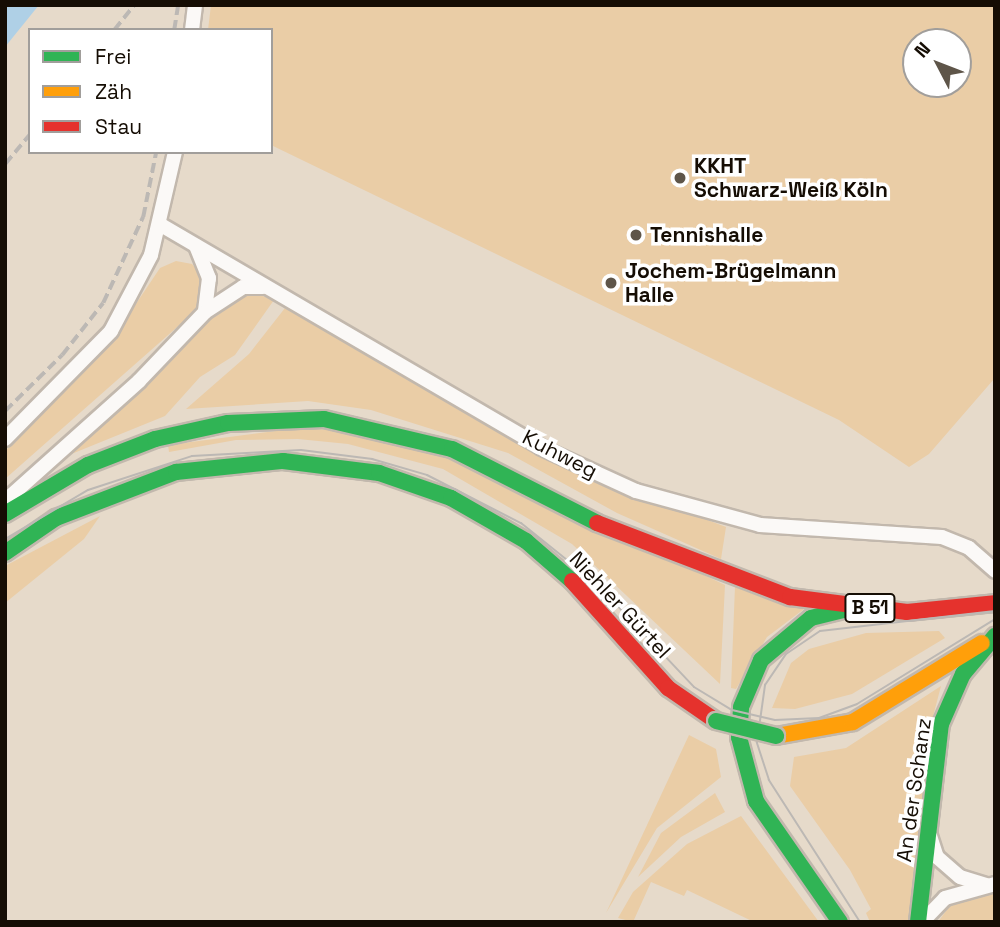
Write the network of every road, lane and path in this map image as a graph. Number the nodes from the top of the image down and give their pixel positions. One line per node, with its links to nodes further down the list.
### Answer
1 (195, 5): 2 (street)
2 (192, 28)
3 (174, 154): 4 (street)
4 (161, 225): 5 (street, Kuhweg); 8 (street)
5 (196, 246): 6 (street, Kuhweg); 7 (street)
6 (264, 287): 7 (street); 13 (street, Kuhweg)
7 (205, 312): 10 (street)
8 (5, 439)
9 (130, 444): 10 (main road); 11 (main road); 14 (main road)
10 (5, 504)
11 (5, 514)
12 (5, 553): 18 (main road, Niehler Gürtel, bridge)
13 (995, 571)
14 (718, 572): 15 (main road, B 51); 16 (main road, B 51)
15 (995, 601): 16 (main road, B 51)
16 (856, 606): 21 (main road, B 51)
17 (995, 636): 18 (main road, An der Schanz)
18 (976, 651): 19 (main road, An der Schanz)
19 (929, 834): 20 (street); 22 (main road, An der Schanz)
20 (992, 885): 22 (street)
21 (840, 922)
22 (920, 922)

